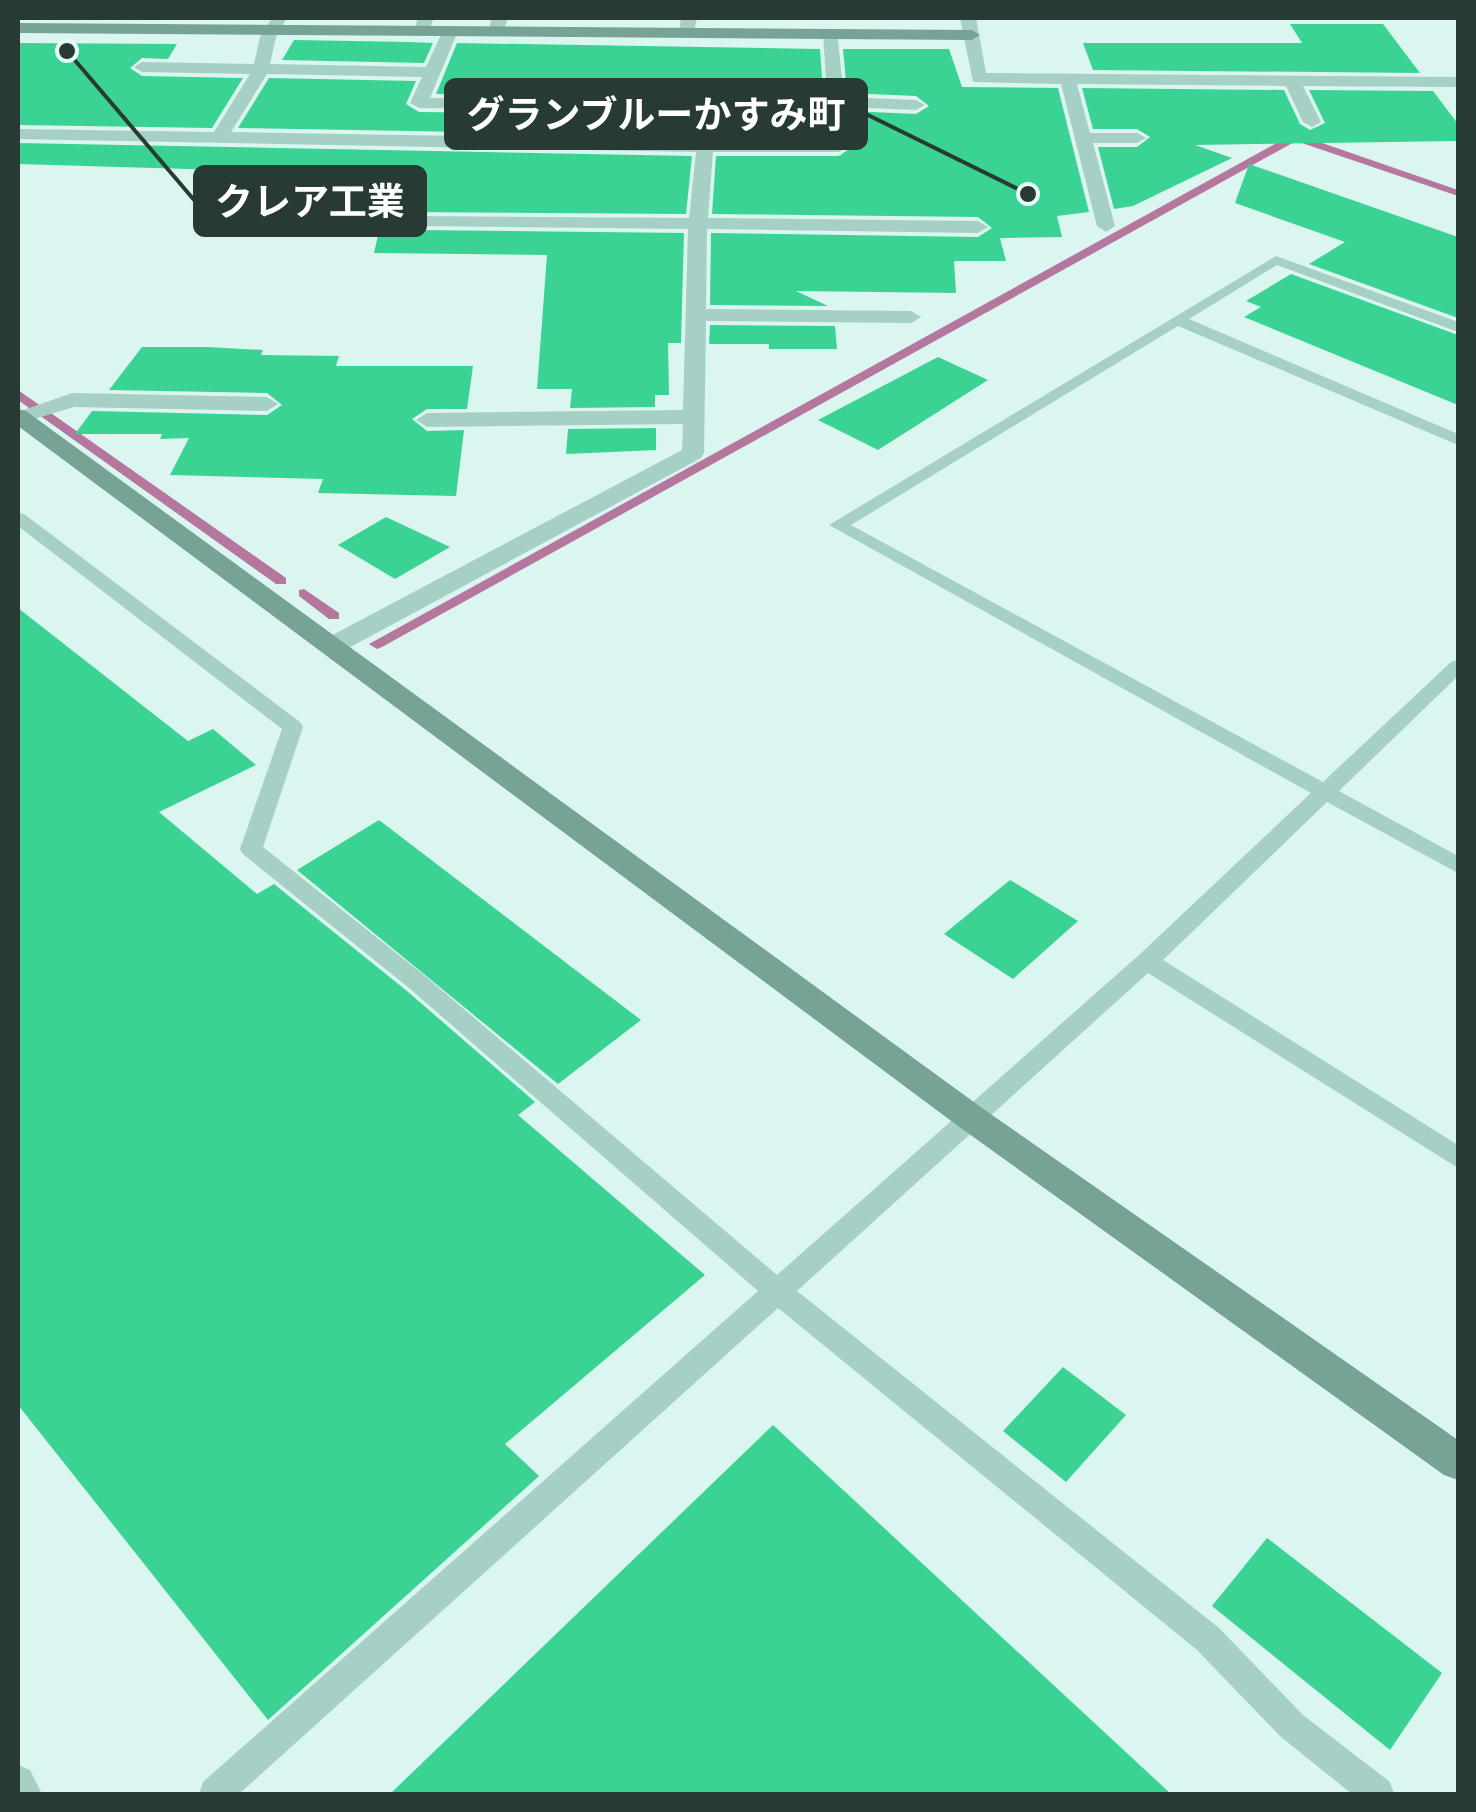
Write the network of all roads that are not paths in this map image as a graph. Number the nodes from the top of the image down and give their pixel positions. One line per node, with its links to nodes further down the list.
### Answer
1 (144, 24): 2 (street); 7 (street)
2 (276, 24): 3 (street); 11 (street)
3 (424, 24): 8 (street)
4 (498, 24): 5 (street); 8 (street)
5 (688, 25): 9 (street)
6 (970, 26): 9 (street); 13 (street)
7 (18, 28)
8 (450, 30): 12 (street)
9 (831, 34): 16 (street)
10 (142, 68): 11 (street)
11 (261, 70): 12 (street); 21 (street)
12 (434, 72): 18 (street)
13 (1068, 80): 14 (street); 22 (street)
14 (1292, 80): 15 (street); 19 (street)
15 (1458, 82)
16 (836, 102): 17 (street); 24 (street)
17 (916, 104)
18 (755, 106)
19 (1312, 122)
20 (18, 134): 21 (street)
21 (220, 136): 24 (street)
22 (1083, 138): 23 (street); 27 (street)
23 (1137, 138)
24 (705, 148): 26 (street)
25 (415, 220): 26 (street)
26 (698, 224): 28 (street); 29 (street)
27 (1106, 226)
28 (978, 227)
29 (698, 316): 30 (street); 35 (street)
30 (911, 317)
31 (1177, 320): 32 (lane); 37 (lane); 41 (lane)
32 (1458, 327)
33 (266, 404): 34 (street)
34 (26, 416): 39 (street)
35 (694, 417): 36 (street); 39 (street)
36 (427, 420)
37 (1458, 440)
38 (18, 518): 46 (lane)
39 (334, 645): 44 (street)
40 (1458, 666): 41 (lane)
41 (1326, 795): 42 (lane); 43 (lane)
42 (1458, 865)
43 (1147, 960): 44 (lane); 45 (lane)
44 (970, 1117): 46 (lane); 47 (street)
45 (1458, 1158)
46 (776, 1290): 50 (lane); 51 (lane)
47 (1458, 1462)
48 (18, 1782): 49 (lane)
49 (26, 1794)
50 (215, 1794)
51 (1378, 1794)

